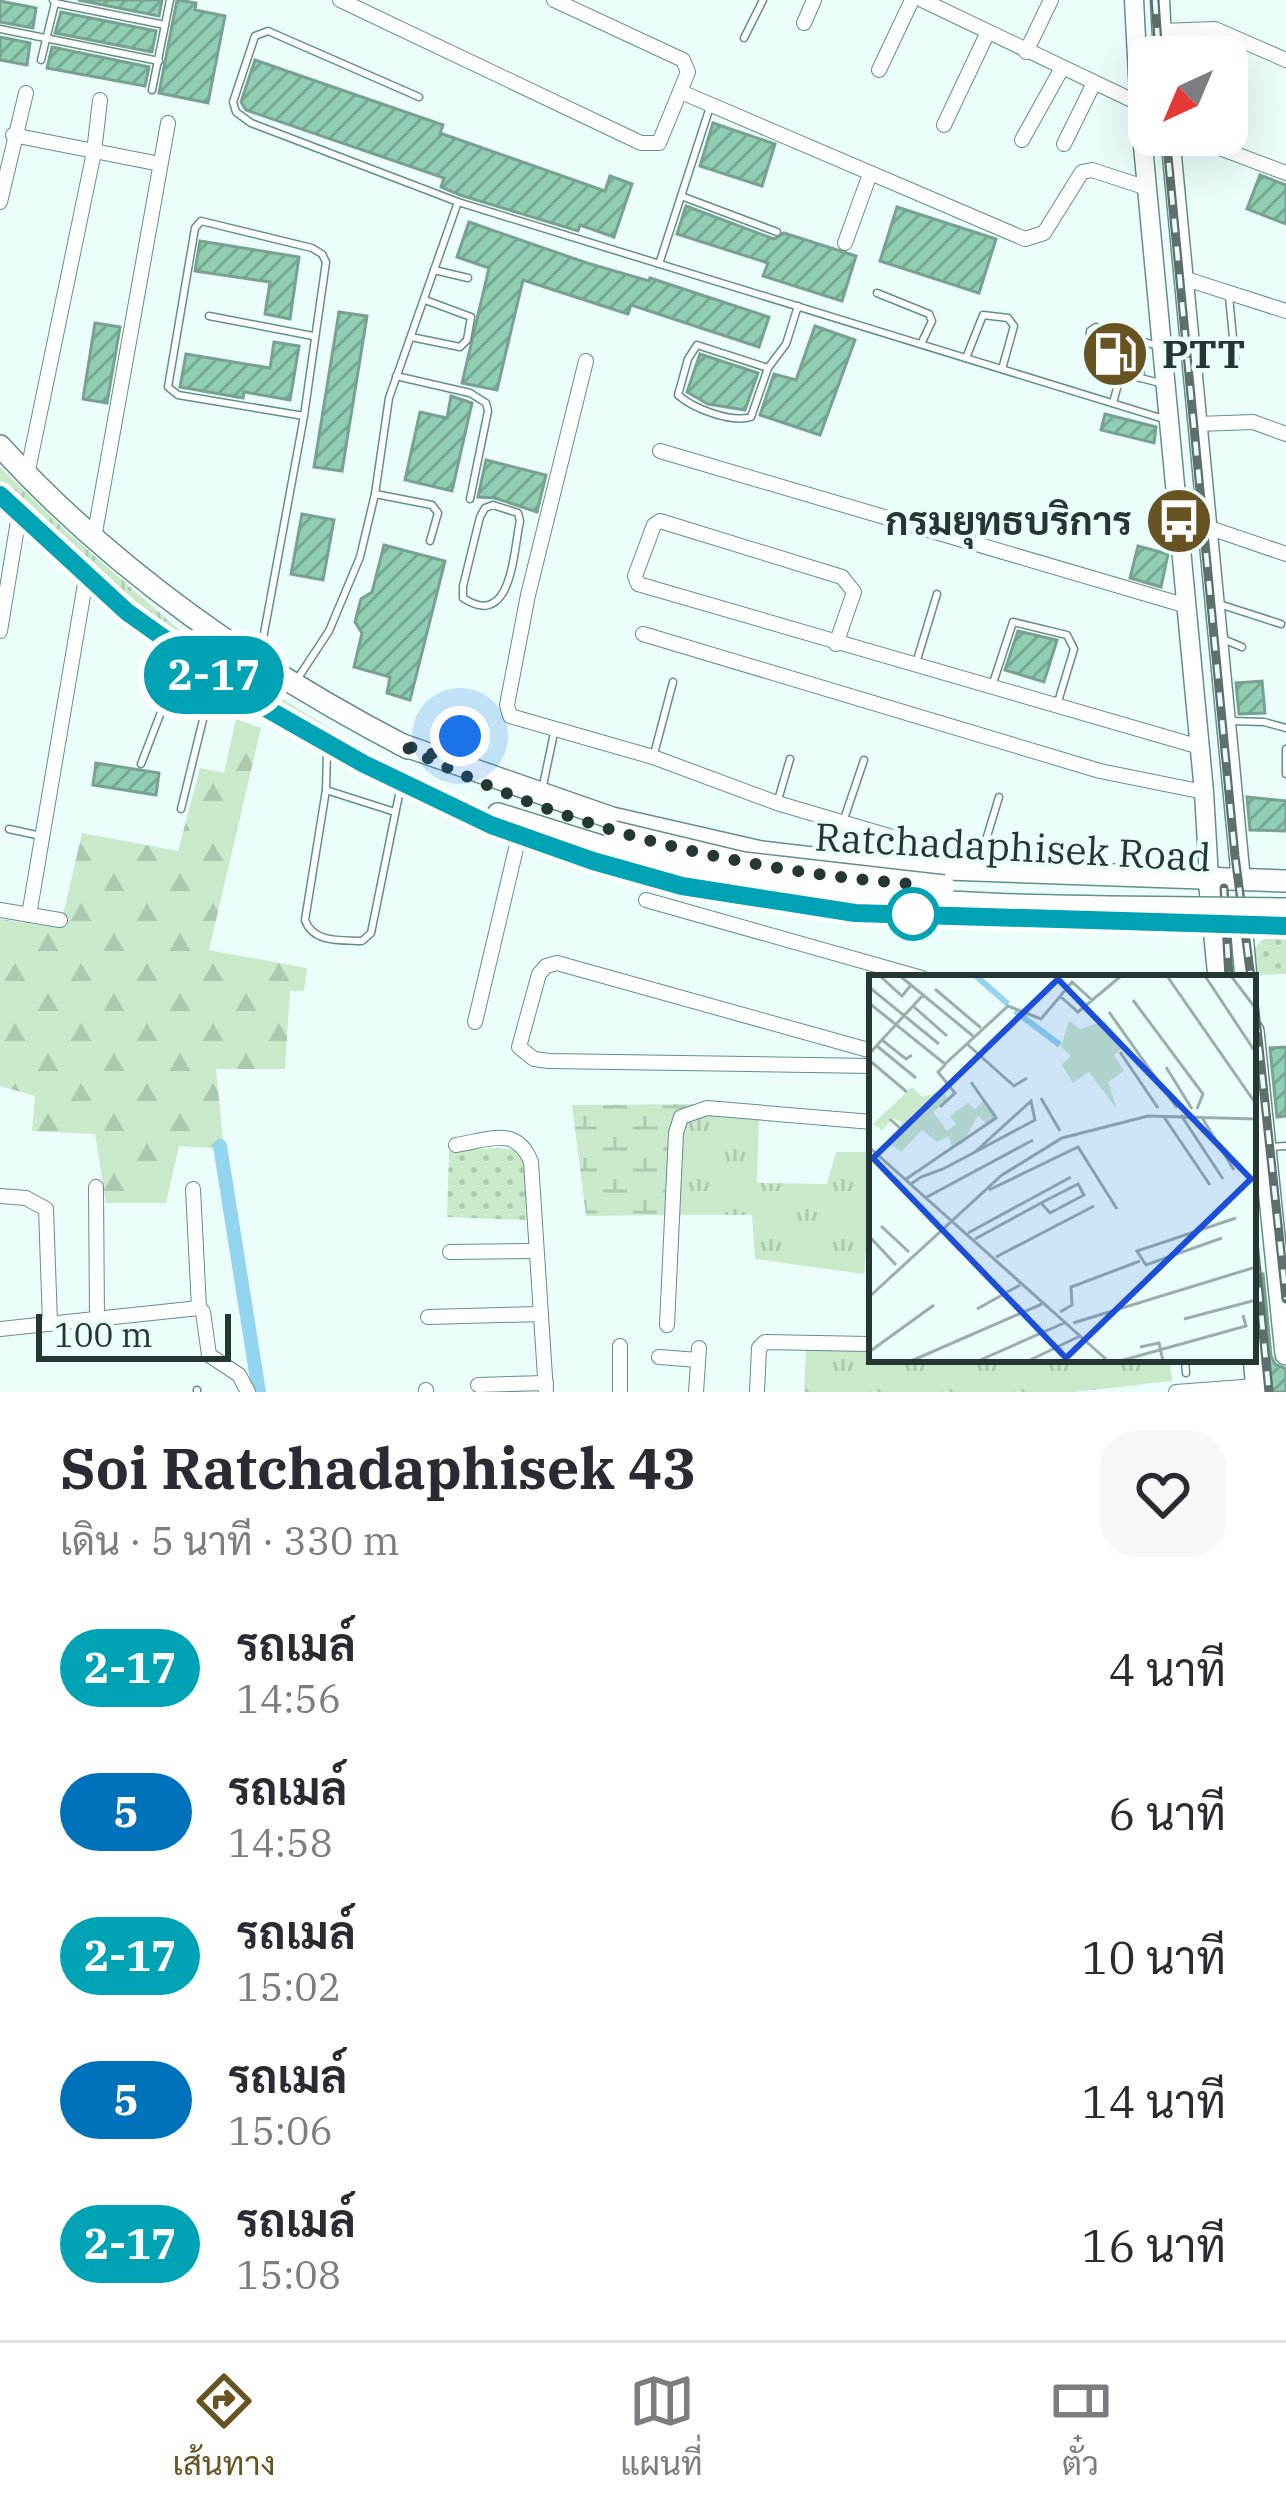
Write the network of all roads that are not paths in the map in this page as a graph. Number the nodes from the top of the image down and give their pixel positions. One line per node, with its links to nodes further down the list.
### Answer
1 (170, 0): 13 (lane)
2 (340, 0): 31 (street)
3 (554, 0): 31 (street)
4 (763, 0): 21 (lane)
5 (814, 0): 12 (street)
6 (912, 0): 28 (street)
7 (922, 0): 15 (street)
8 (1051, 0): 23 (street)
9 (1134, 0): 16 (main road)
10 (1160, 0): 17 (main road)
11 (54, 2): 13 (lane); 20 (lane)
12 (804, 22)
13 (165, 25): 26 (lane)
14 (0, 29): 20 (lane)
15 (987, 34): 23 (street); 38 (street)
16 (1148, 36)
17 (1156, 36)
18 (1196, 36): 19 (street)
19 (1231, 36)
20 (48, 38): 24 (lane); 26 (lane)
21 (744, 38)
22 (1248, 43): 25 (street)
23 (1027, 52): 27 (street)
24 (41, 60)
25 (1286, 60)
26 (159, 61): 30 (lane)
27 (1062, 68): 29 (street); 40 (street)
28 (879, 70)
29 (1094, 83): 34 (street); 41 (street)
30 (152, 90)
31 (681, 92): 36 (street)
32 (26, 93): 39 (street)
33 (418, 97): 52 (lane)
34 (1128, 99)
35 (100, 100): 42 (street)
36 (711, 106): 48 (street); 50 (lane)
37 (168, 123): 46 (street)
38 (944, 125)
39 (13, 135): 42 (street); 51 (street)
40 (1022, 140)
41 (1064, 144)
42 (94, 152): 46 (street); 85 (street)
43 (1145, 156): 49 (main road)
44 (1172, 156): 58 (main road)
45 (1241, 156): 47 (street)
46 (160, 164): 91 (street)
47 (1286, 173)
48 (870, 174): 49 (street); 54 (street)
49 (1148, 188): 68 (main road)
50 (681, 196): 53 (lane); 55 (lane)
51 (0, 202)
52 (458, 202): 55 (lane); 56 (lane)
53 (777, 232)
54 (845, 243)
55 (659, 264): 62 (lane)
56 (434, 270): 57 (lane); 61 (lane)
57 (468, 278)
58 (1183, 278): 59 (street); 81 (main road)
59 (1229, 292): 63 (street); 70 (lane)
60 (877, 293): 67 (lane)
61 (424, 300): 66 (lane); 66 (lane)
62 (798, 306): 67 (lane); 72 (lane)
63 (1286, 311)
64 (209, 316): 65 (lane)
65 (314, 336): 79 (lane); 79 (lane)
66 (411, 337): 75 (lane)
67 (921, 344): 69 (lane)
68 (1154, 345): 74 (lane); 76 (lane); 77 (main road)
69 (966, 358): 73 (lane); 73 (lane)
70 (1235, 359)
71 (586, 362): 97 (street)
72 (769, 368): 72 (lane)
73 (1002, 369): 78 (lane)
74 (1121, 373): 76 (lane); 78 (lane)
75 (396, 376): 86 (lane); 88 (lane)
76 (1140, 378): 77 (lane)
77 (1166, 384): 80 (main road)
78 (1113, 403): 80 (lane)
79 (304, 416): 107 (lane)
80 (1170, 421): 81 (main road); 99 (main road)
81 (1198, 424): 82 (street); 90 (main road)
82 (1286, 434)
83 (0, 446): 85 (main road, Ratchadaphisek Road)
84 (660, 451): 99 (street)
85 (27, 475): 91 (main road, Ratchadaphisek Road)
86 (375, 494): 92 (lane); 111 (lane)
87 (0, 495): 89 (main road, Ratchadaphisek Road)
88 (470, 499)
89 (19, 515): 94 (main road, Ratchadaphisek Road); 101 (street)
90 (1207, 527): 93 (street); 98 (main road)
91 (94, 538): 107 (main road, Ratchadaphisek Road)
92 (430, 541)
93 (1286, 554)
94 (86, 578): 106 (main road, Ratchadaphisek Road); 139 (street)
95 (505, 590): 95 (lane); 97 (lane)
96 (938, 594): 108 (lane)
97 (528, 595): 117 (street)
98 (1215, 603): 100 (lane); 103 (main road)
99 (1187, 606): 120 (main road)
100 (1281, 624)
101 (0, 631)
102 (643, 634): 130 (street)
103 (1218, 637): 105 (lane); 114 (main road)
104 (836, 644): 104 (street); 108 (street)
105 (1242, 647)
106 (189, 658): 109 (main road, Ratchadaphisek Road); 126 (lane)
107 (259, 665): 111 (main road, Ratchadaphisek Road)
108 (915, 666): 112 (street)
109 (214, 675): 118 (main road, Ratchadaphisek Road); 135 (lane)
110 (673, 682): 122 (lane)
111 (293, 686): 119 (main road, Ratchadaphisek Road)
112 (992, 686): 113 (street); 113 (lane)
113 (1057, 705): 120 (street)
114 (1225, 721): 116 (lane); 144 (main road)
115 (464, 727): 123 (street)
116 (1286, 728)
117 (555, 729): 122 (street); 131 (lane)
118 (328, 744): 128 (main road, Ratchadaphisek Road); 129 (lane)
119 (400, 744): 123 (main road, Ratchadaphisek Road); 141 (main road, Ratchadaphisek Road)
120 (1200, 746): 130 (main road)
121 (1286, 749): 127 (lane)
122 (653, 757): 134 (street)
123 (449, 759): 131 (main road, Ratchadaphisek Road)
124 (790, 759): 134 (lane)
125 (864, 760): 137 (lane)
126 (141, 764)
127 (1286, 774)
128 (401, 782): 133 (main road, Ratchadaphisek Road); 136 (lane)
129 (326, 790): 136 (lane); 136 (lane)
130 (1204, 792): 143 (main road)
131 (541, 795): 142 (main road, Ratchadaphisek Road)
132 (999, 797): 142 (lane)
133 (446, 802): 140 (main road, Ratchadaphisek Road); 141 (main road, Ratchadaphisek Road)
134 (777, 803): 137 (street)
135 (181, 809)
136 (395, 812)
137 (843, 823): 142 (street)
138 (9, 830): 139 (lane)
139 (42, 836): 150 (street)
140 (519, 836): 151 (main road, Ratchadaphisek Road); 159 (street)
141 (610, 840): 146 (main road, Ratchadaphisek Road, bridge); 148 (main road, Ratchadaphisek Road, bridge)
142 (977, 870): 143 (main road, Ratchadaphisek Road); 151 (main road)
143 (1209, 878): 144 (main road, Ratchadaphisek Road); 153 (main road)
144 (1241, 880): 145 (main road, Ratchadaphisek Road); 154 (main road)
145 (1286, 881)
146 (1286, 895)
147 (646, 900): 156 (street)
148 (1286, 909)
149 (0, 910): 150 (street)
150 (29, 915): 152 (street)
151 (973, 916): 153 (main road, Ratchadaphisek Road)
152 (60, 920)
153 (1213, 923): 154 (main road, Ratchadaphisek Road); 157 (main road)
154 (1240, 925): 155 (main road, Ratchadaphisek Road); 158 (main road)
155 (1286, 926)
156 (911, 975)
157 (1219, 975)
158 (1246, 975)
159 (475, 1022)
160 (1256, 1046): 165 (main road)
161 (869, 1050): 162 (street)
162 (869, 1066)
163 (869, 1122): 177 (street)
164 (456, 1145): 170 (street)
165 (1277, 1147): 169 (main road)
166 (96, 1187): 175 (street)
167 (193, 1189): 172 (street)
168 (0, 1196): 176 (street)
169 (1280, 1217): 181 (main road)
170 (535, 1251): 171 (street); 173 (street)
171 (450, 1252)
172 (199, 1308): 175 (street); 188 (street)
173 (541, 1313): 174 (street); 186 (street)
174 (428, 1317)
175 (97, 1318): 176 (street)
176 (50, 1323): 178 (street)
177 (667, 1325)
178 (0, 1329)
179 (869, 1344): 191 (street)
180 (620, 1346): 189 (street)
181 (1286, 1354)
182 (659, 1357): 190 (street)
183 (1185, 1362): 184 (lane)
184 (1186, 1372)
185 (478, 1385): 186 (street)
186 (546, 1388)
187 (1256, 1389): 192 (street)
188 (248, 1392)
189 (620, 1392)
190 (696, 1392)
191 (757, 1392)
192 (1176, 1392)

